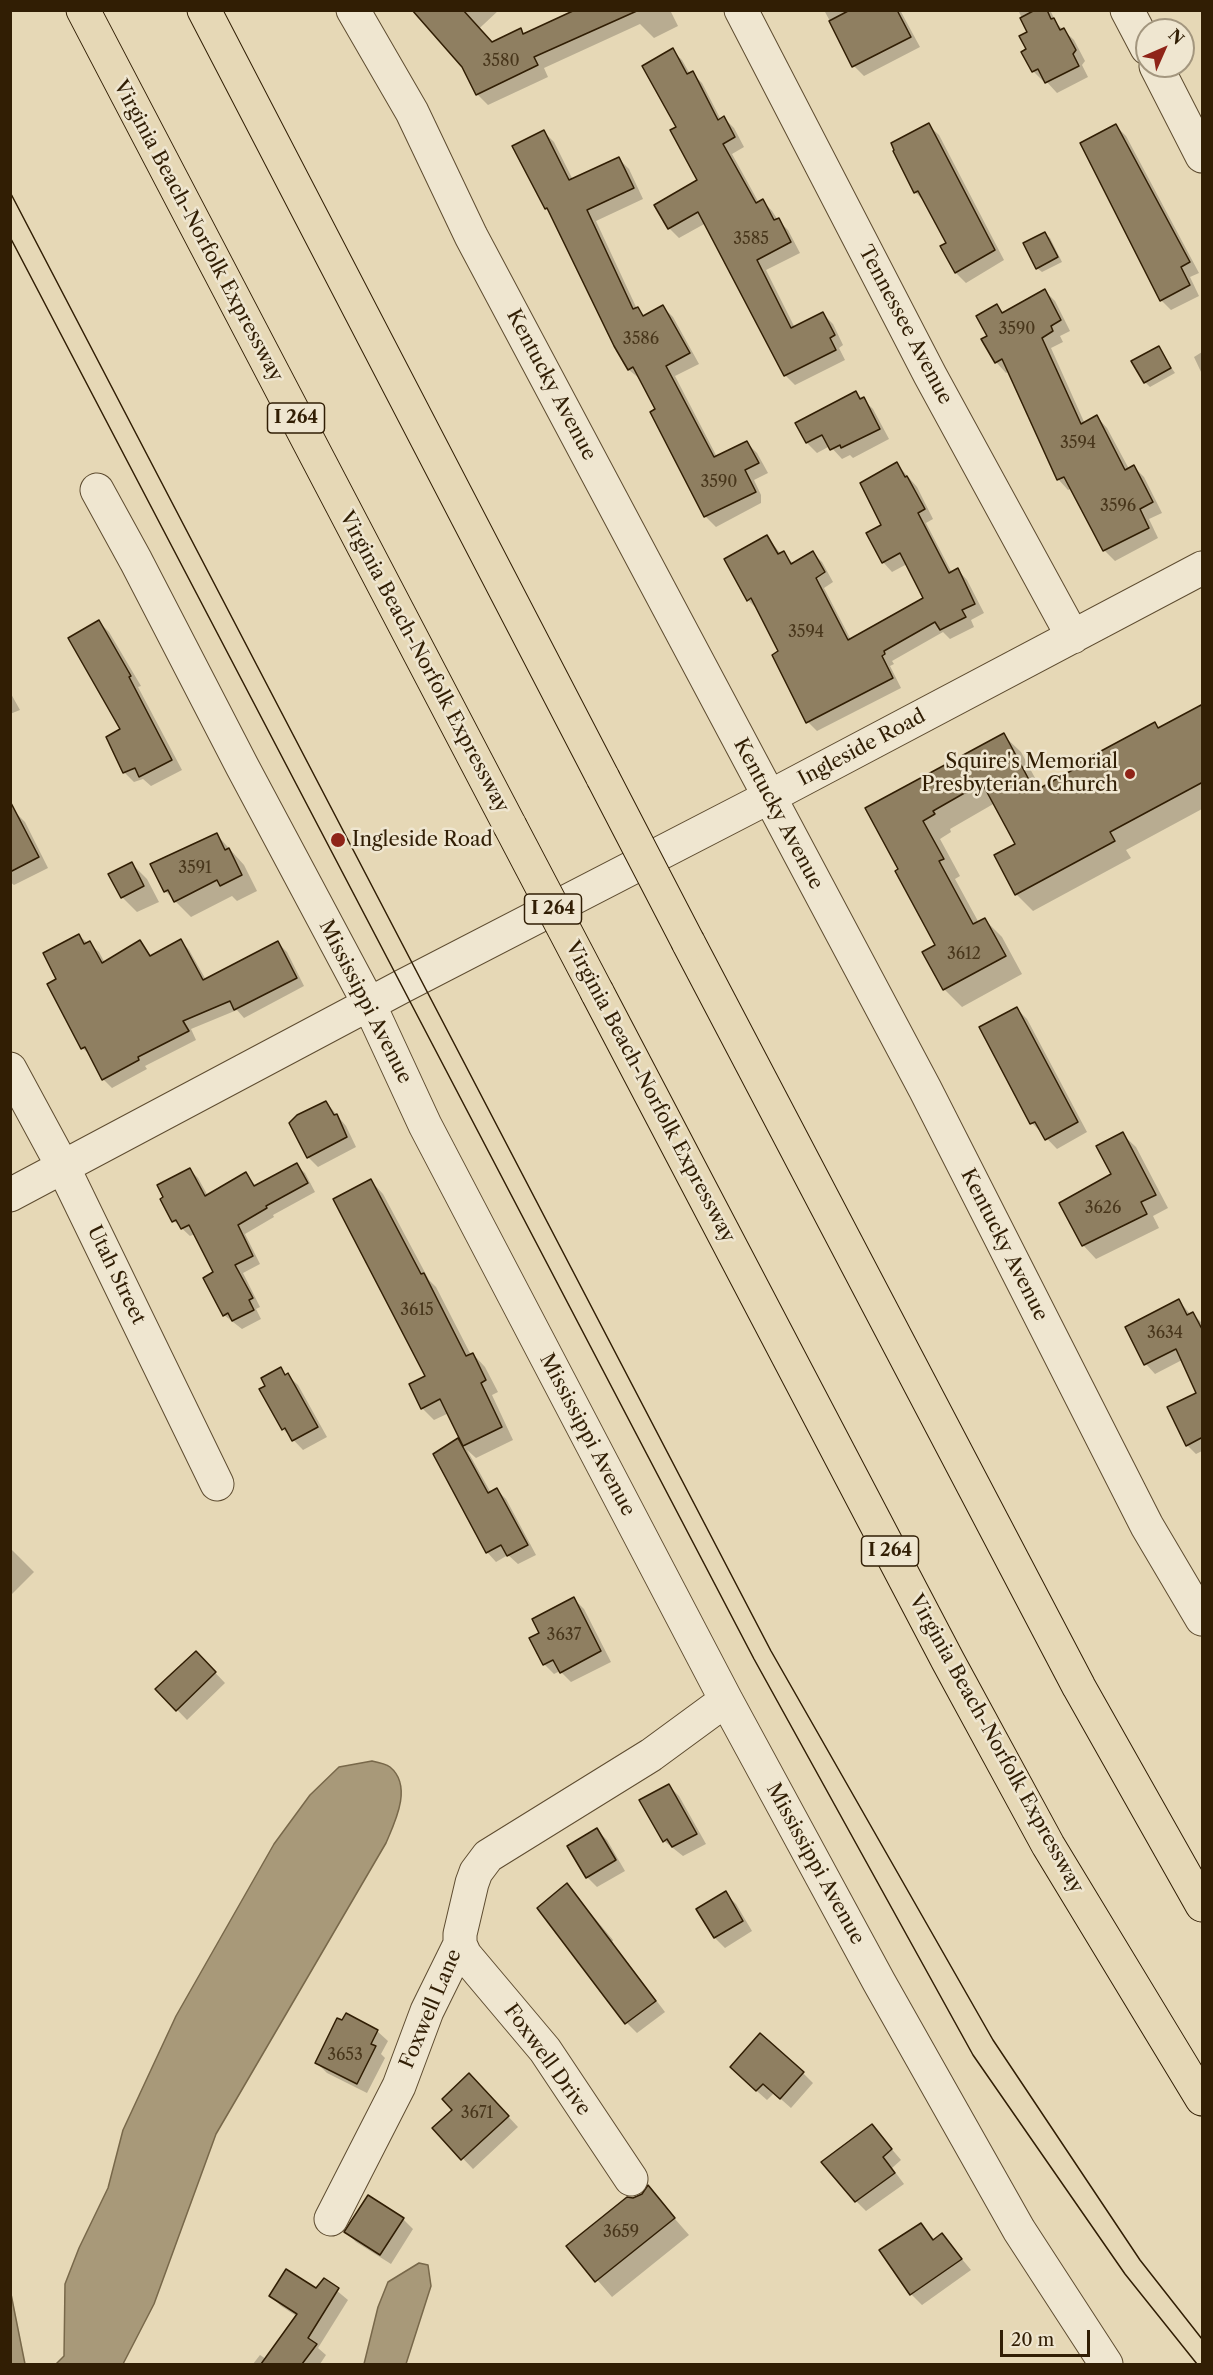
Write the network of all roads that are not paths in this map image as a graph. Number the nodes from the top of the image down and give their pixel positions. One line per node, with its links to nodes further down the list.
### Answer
1 (83, 10): 22 (highway, Virginia Beach-Norfolk Expressway / I 264, bridge)
2 (204, 10): 20 (highway, bridge)
3 (352, 10): 12 (street, Kentucky Avenue)
4 (741, 10): 11 (street, Tennessee Avenue)
5 (1128, 10): 6 (street)
6 (1135, 24)
7 (1162, 78): 8 (street)
8 (1203, 156)
9 (97, 490): 13 (street, Mississippi Avenue)
10 (1203, 567): 11 (street, Ingleside Road)
11 (1073, 637): 12 (street, Ingleside Road)
12 (769, 797): 13 (street, Ingleside Road); 18 (street, Kentucky Avenue)
13 (369, 1004): 15 (street, Ingleside Road); 19 (street, Mississippi Avenue)
14 (10, 1069): 15 (street, Utah Street)
15 (63, 1167): 16 (street, Ingleside Road); 17 (street, Utah Street)
16 (10, 1195)
17 (217, 1484)
18 (1203, 1619)
19 (726, 1700): 21 (street, Foxwell Lane); 25 (street, Mississippi Avenue)
20 (1203, 1905)
21 (460, 1944): 23 (street, Foxwell Drive); 24 (street, Foxwell Lane)
22 (1203, 2099)
23 (631, 2179)
24 (331, 2219)
25 (1106, 2364)

